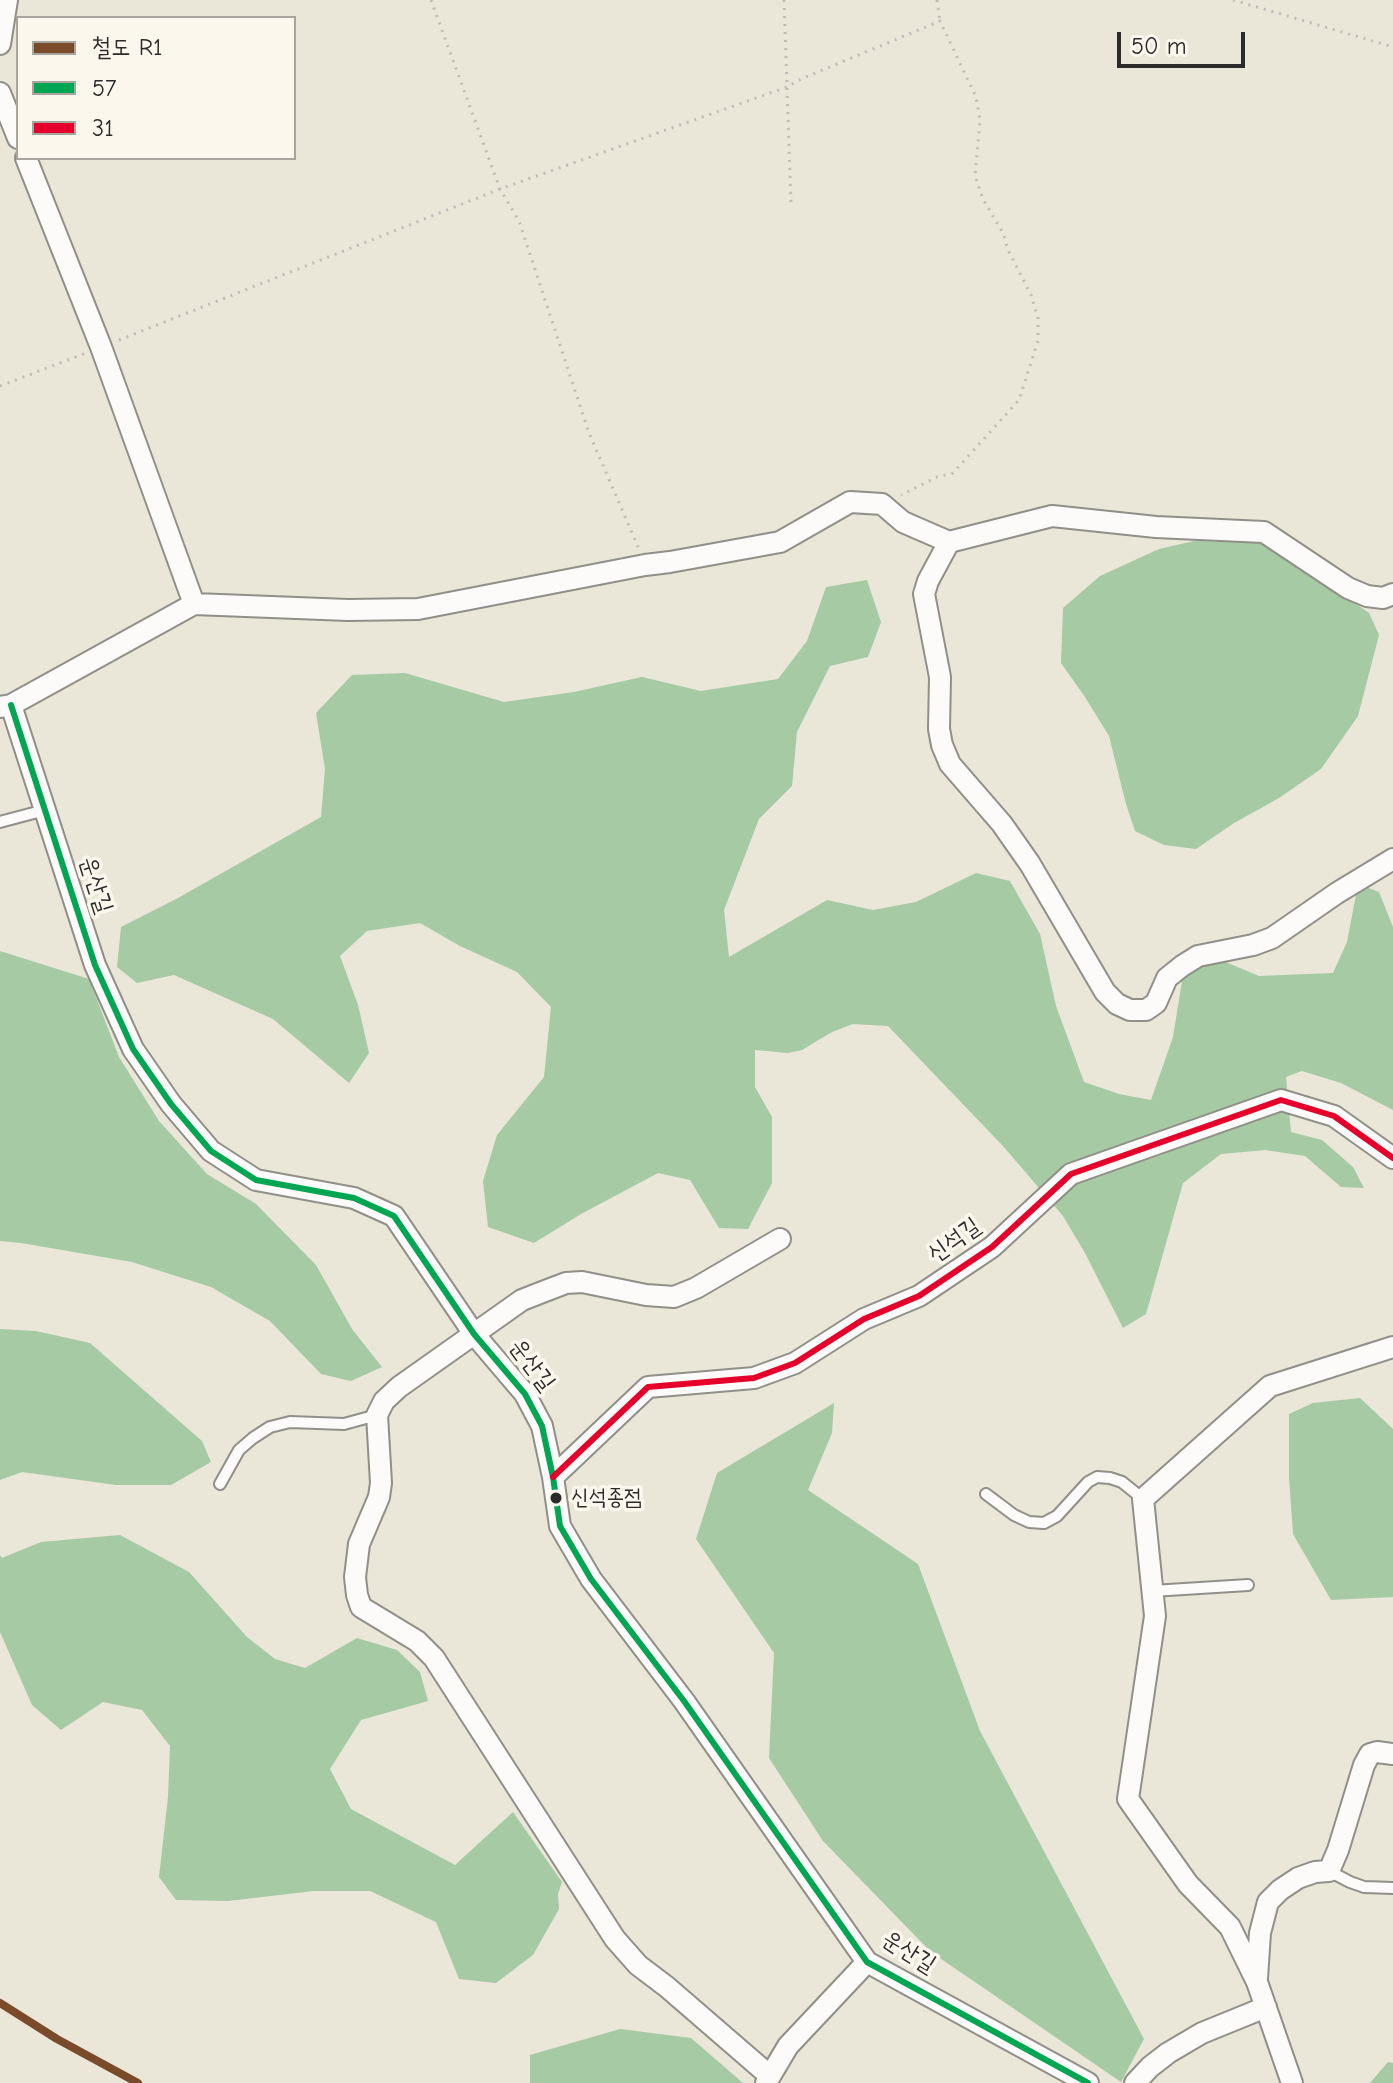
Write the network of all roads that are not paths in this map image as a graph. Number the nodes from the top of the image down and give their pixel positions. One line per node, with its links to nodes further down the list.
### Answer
1 (7, 0): 2 (street)
2 (0, 44)
3 (0, 93): 4 (street)
4 (16, 133)
5 (27, 160): 8 (street)
6 (949, 542): 7 (street); 8 (street); 12 (street)
7 (1393, 594)
8 (194, 604): 9 (street)
9 (6, 706): 10 (street, 운산길)
10 (45, 810): 11 (lane); 15 (street, 운산길)
11 (0, 822)
12 (1393, 859)
13 (1393, 1158): 18 (street, 신석길)
14 (780, 1239): 15 (street)
15 (474, 1334): 17 (street); 18 (street, 운산길)
16 (1393, 1347): 21 (street)
17 (377, 1415): 19 (lane); 30 (street)
18 (553, 1477): 27 (street, 운산길)
19 (220, 1484)
20 (986, 1494): 21 (lane)
21 (1143, 1499): 23 (street)
22 (1248, 1585): 23 (lane)
23 (1152, 1591): 28 (street)
24 (1393, 1754): 25 (street)
25 (1329, 1871): 26 (lane); 28 (street)
26 (1393, 1888)
27 (867, 1962): 30 (street); 31 (street, 운산길)
28 (1257, 1982): 29 (street)
29 (1266, 2007): 32 (street); 33 (street)
30 (768, 2080)
31 (1088, 2083)
32 (1135, 2083)
33 (1292, 2083)

